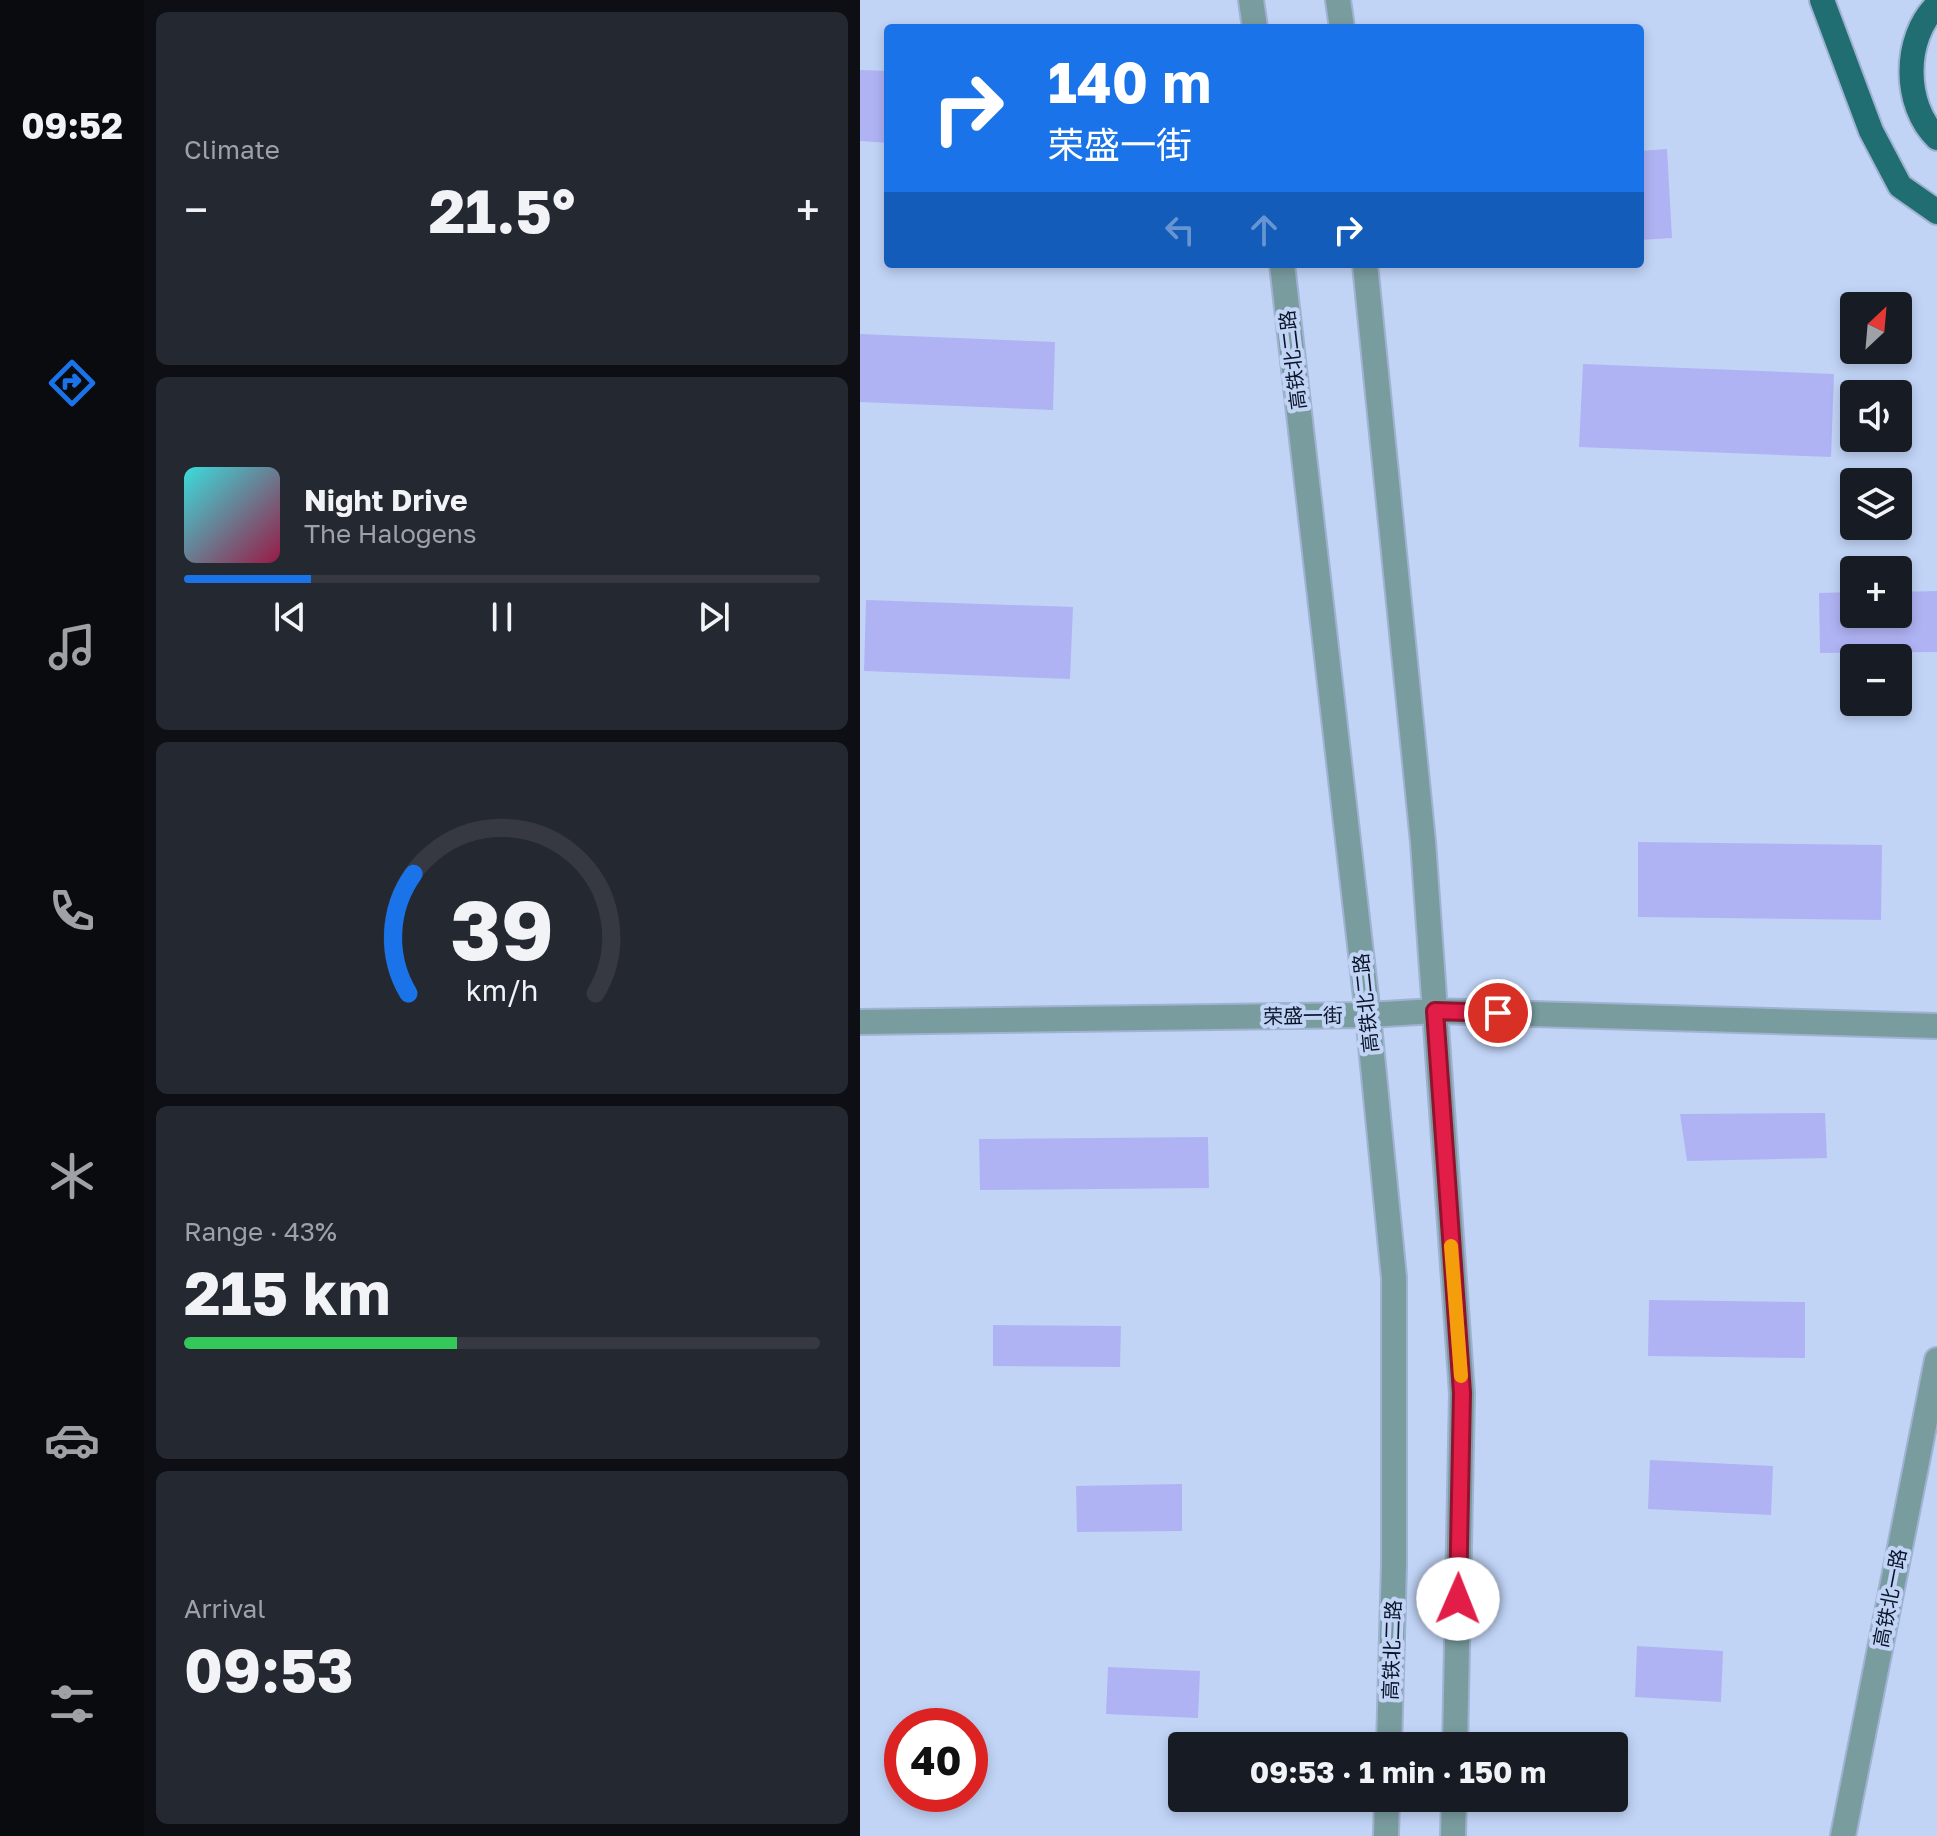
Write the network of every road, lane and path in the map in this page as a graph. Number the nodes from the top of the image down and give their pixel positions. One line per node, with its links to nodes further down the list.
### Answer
1 (1251, 0): 5 (street)
2 (1338, 0): 6 (street)
3 (1822, 0): 8 (main road)
4 (1937, 5): 7 (main road)
5 (1254, 24)
6 (1341, 24)
7 (1937, 138)
8 (1937, 212)
9 (1282, 268): 12 (street, 高铁北二路)
10 (1365, 268): 11 (street)
11 (1435, 1011): 12 (street, 荣盛一街); 14 (street, 荣盛一街); 17 (street)
12 (1368, 1015): 13 (street, 荣盛一街); 16 (street, 高铁北二路)
13 (860, 1022)
14 (1937, 1026)
15 (1937, 1360): 22 (street, 高铁北一路)
16 (1389, 1732)
17 (1455, 1732)
18 (1387, 1812): 20 (street)
19 (1454, 1812): 21 (street)
20 (1386, 1836)
21 (1453, 1836)
22 (1843, 1836)

